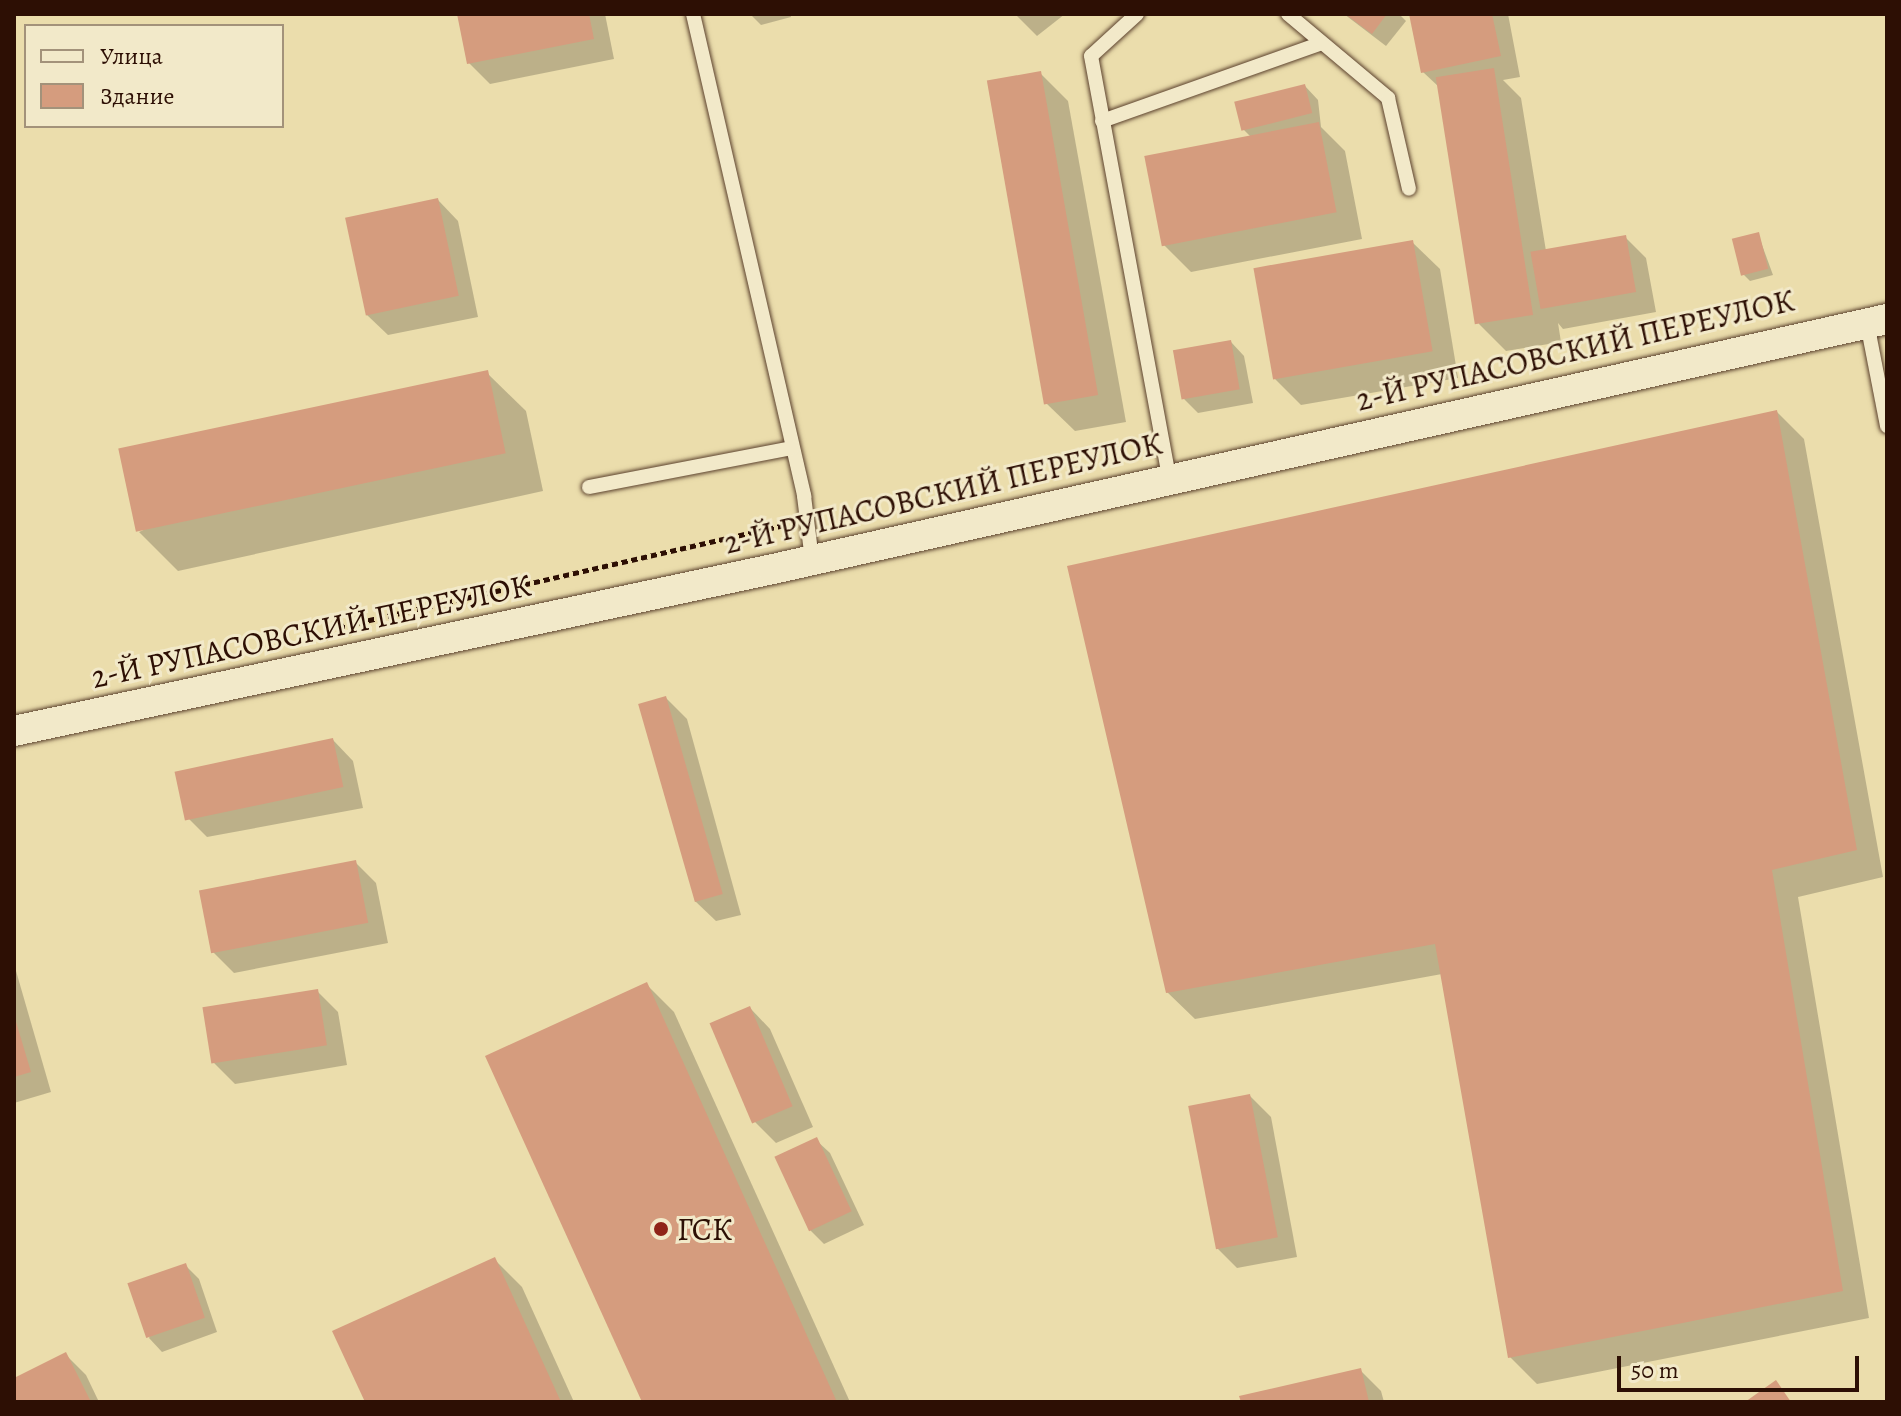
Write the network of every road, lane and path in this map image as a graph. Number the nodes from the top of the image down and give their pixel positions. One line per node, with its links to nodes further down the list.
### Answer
1 (693, 14): 9 (lane)
2 (1137, 14): 5 (lane)
3 (1288, 14): 4 (lane)
4 (1322, 43): 5 (lane); 6 (lane)
5 (1102, 121): 10 (lane)
6 (1409, 189)
7 (1877, 321): 8 (lane); 10 (street, 2-Й РУПАСОВСКИЙ ПЕРЕУЛОК)
8 (1887, 426)
9 (792, 448): 11 (lane); 12 (lane)
10 (1169, 478): 12 (street, 2-Й РУПАСОВСКИЙ ПЕРЕУЛОК)
11 (589, 487)
12 (812, 560): 13 (street, 2-Й РУПАСОВСКИЙ ПЕРЕУЛОК)
13 (14, 731)

